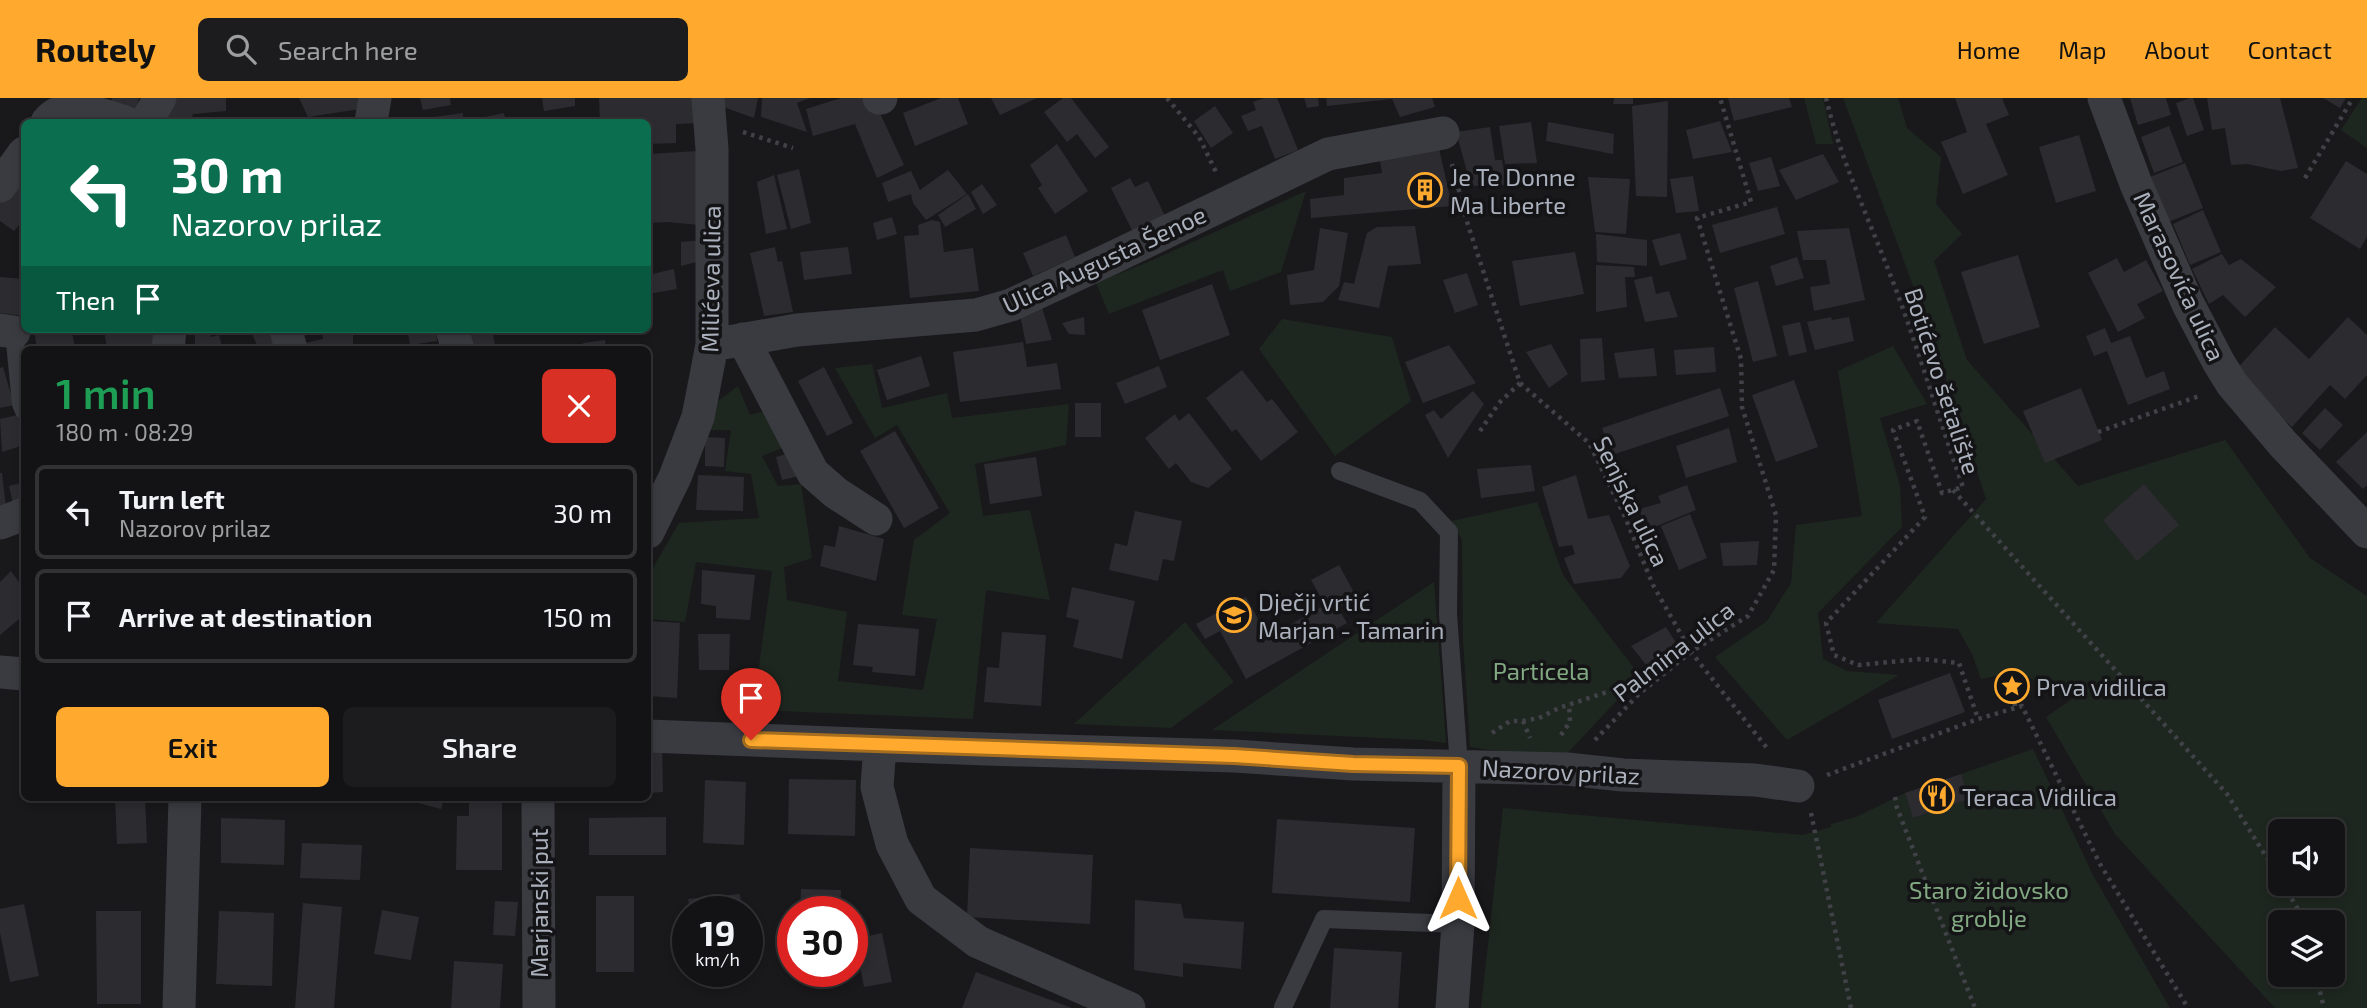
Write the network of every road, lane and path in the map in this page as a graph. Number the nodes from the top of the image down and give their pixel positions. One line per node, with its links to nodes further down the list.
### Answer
1 (160, 98): 11 (street)
2 (375, 98): 12 (street)
3 (1167, 98): 18 (path)
4 (1720, 98): 33 (path, Palmina ulica)
5 (1826, 98): 27 (path, Botićevo šetalište)
6 (2104, 98): 22 (street, Marasovića ulica)
7 (2353, 98): 16 (path)
8 (709, 110): 14 (path); 20 (street, Milićeva ulica)
9 (50, 119): 10 (street)
10 (116, 119)
11 (148, 119)
12 (372, 119)
13 (1443, 133): 18 (street, Ulica Augusta Šenoe); 21 (path)
14 (793, 148)
15 (21, 157): 17 (street)
16 (2305, 178)
17 (0, 186)
18 (1230, 201): 20 (street, Ulica Augusta Šenoe)
19 (7, 331): 23 (lane)
20 (728, 342): 29 (street); 31 (street, Milićeva ulica)
21 (1520, 383): 24 (path); 33 (path, Senjska ulica)
22 (2232, 384): 25 (path); 32 (street, Marasovića ulica)
23 (21, 404)
24 (1480, 431)
25 (2098, 432)
26 (1340, 471): 46 (lane)
27 (1952, 490): 40 (path, Botićevo šetalište); 52 (path)
28 (21, 515): 30 (street)
29 (876, 519)
30 (0, 523)
31 (651, 527)
32 (2367, 532)
33 (1691, 652): 37 (path, Palmina ulica); 48 (path, Senjska ulica)
34 (0, 672): 35 (street)
35 (21, 674)
36 (2012, 686): 39 (path)
37 (1645, 690): 38 (path); 47 (path, Palmina ulica)
38 (1569, 704): 41 (path); 43 (path)
39 (2015, 706): 40 (path); 62 (path)
40 (1978, 719): 48 (path)
41 (1523, 721): 44 (path); 46 (path)
42 (651, 736): 45 (street, Nazorov prilaz)
43 (1551, 738)
44 (1540, 741)
45 (880, 746): 46 (street, Nazorov prilaz); 58 (street)
46 (1464, 766): 47 (street, Nazorov prilaz); 53 (street)
47 (1567, 769): 48 (street, Nazorov prilaz)
48 (1798, 786): 60 (path, Senjska ulica)
49 (1895, 797): 61 (path)
50 (185, 801): 56 (street)
51 (538, 801): 57 (street, Marjanski put)
52 (2268, 860)
53 (1458, 924): 55 (lane); 59 (street)
54 (2319, 987): 63 (path)
55 (1283, 1007)
56 (179, 1008)
57 (538, 1008)
58 (1129, 1008)
59 (1452, 1008)
60 (1851, 1008)
61 (1975, 1008)
62 (2188, 1008)
63 (2324, 1008)

